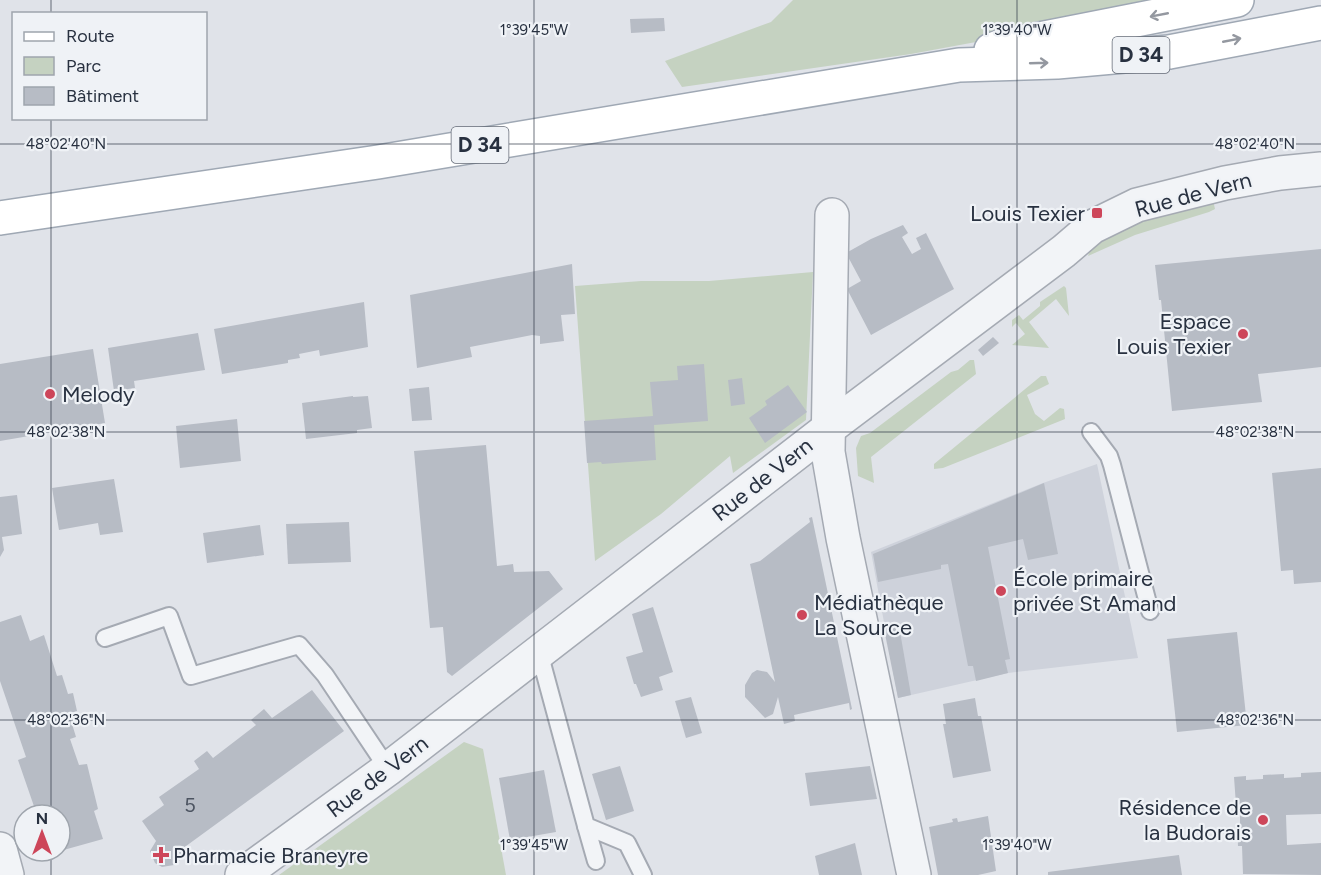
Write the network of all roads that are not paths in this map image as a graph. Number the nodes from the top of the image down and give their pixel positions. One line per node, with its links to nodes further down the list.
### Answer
1 (1237, 0): 3 (main road, D 34, one-way to 3)
2 (1321, 23): 3 (main road, D 34, one-way to 2)
3 (959, 65): 6 (main road, D 34)
4 (1321, 169): 7 (street, Rue de Vern)
5 (832, 215): 7 (street)
6 (0, 218)
7 (829, 428): 11 (street, Rue de Vern); 19 (street)
8 (1091, 432): 9 (lane)
9 (1150, 610)
10 (105, 638): 12 (lane)
11 (539, 652): 12 (street, Rue de Vern); 13 (lane)
12 (388, 769): 17 (street, Rue de Vern)
13 (586, 826): 15 (lane); 18 (lane)
14 (0, 849): 16 (street)
15 (596, 861)
16 (7, 875)
17 (242, 875)
18 (643, 875)
19 (914, 875)

